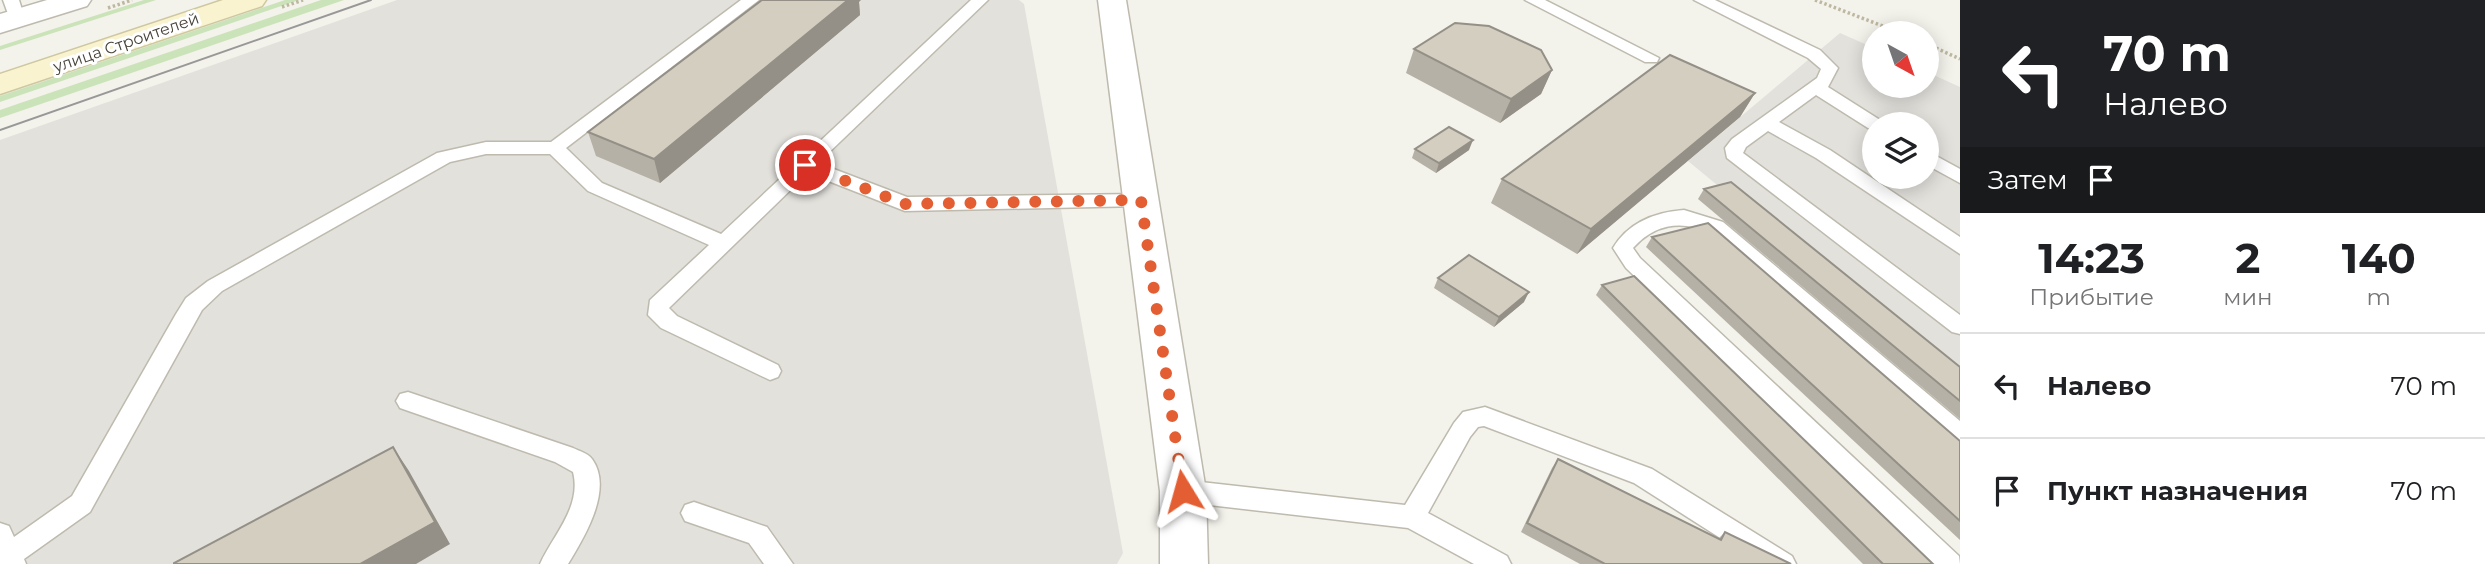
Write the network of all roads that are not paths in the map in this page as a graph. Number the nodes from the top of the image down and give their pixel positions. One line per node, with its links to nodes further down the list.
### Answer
1 (77, 0): 9 (street)
2 (189, 0): 11 (main road, улица Строителей)
3 (252, 0): 12 (main road, улица Строителей)
4 (751, 0): 16 (lane)
5 (980, 0): 18 (lane)
6 (1112, 0): 20 (street)
7 (1533, 0): 10 (lane)
8 (1702, 0): 13 (lane)
9 (9, 14)
10 (1651, 58)
11 (0, 62)
12 (0, 85)
13 (1815, 87): 14 (lane); 15 (lane)
14 (1862, 116)
15 (1767, 123): 22 (lane); 23 (lane)
16 (555, 148): 21 (lane); 30 (lane)
17 (1939, 164): 19 (lane)
18 (805, 165): 20 (lane); 21 (lane)
19 (1960, 177)
20 (1141, 200): 27 (street)
21 (723, 243): 24 (lane)
22 (1960, 247)
23 (1960, 326)
24 (770, 371)
25 (408, 401): 31 (lane)
26 (1960, 435): 36 (lane)
27 (1183, 491): 29 (lane); 33 (street)
28 (694, 513): 32 (lane)
29 (1412, 517): 34 (lane); 35 (lane)
30 (7, 551)
31 (554, 564)
32 (780, 564)
33 (1184, 564)
34 (1498, 564)
35 (1783, 564)
36 (1950, 564)

